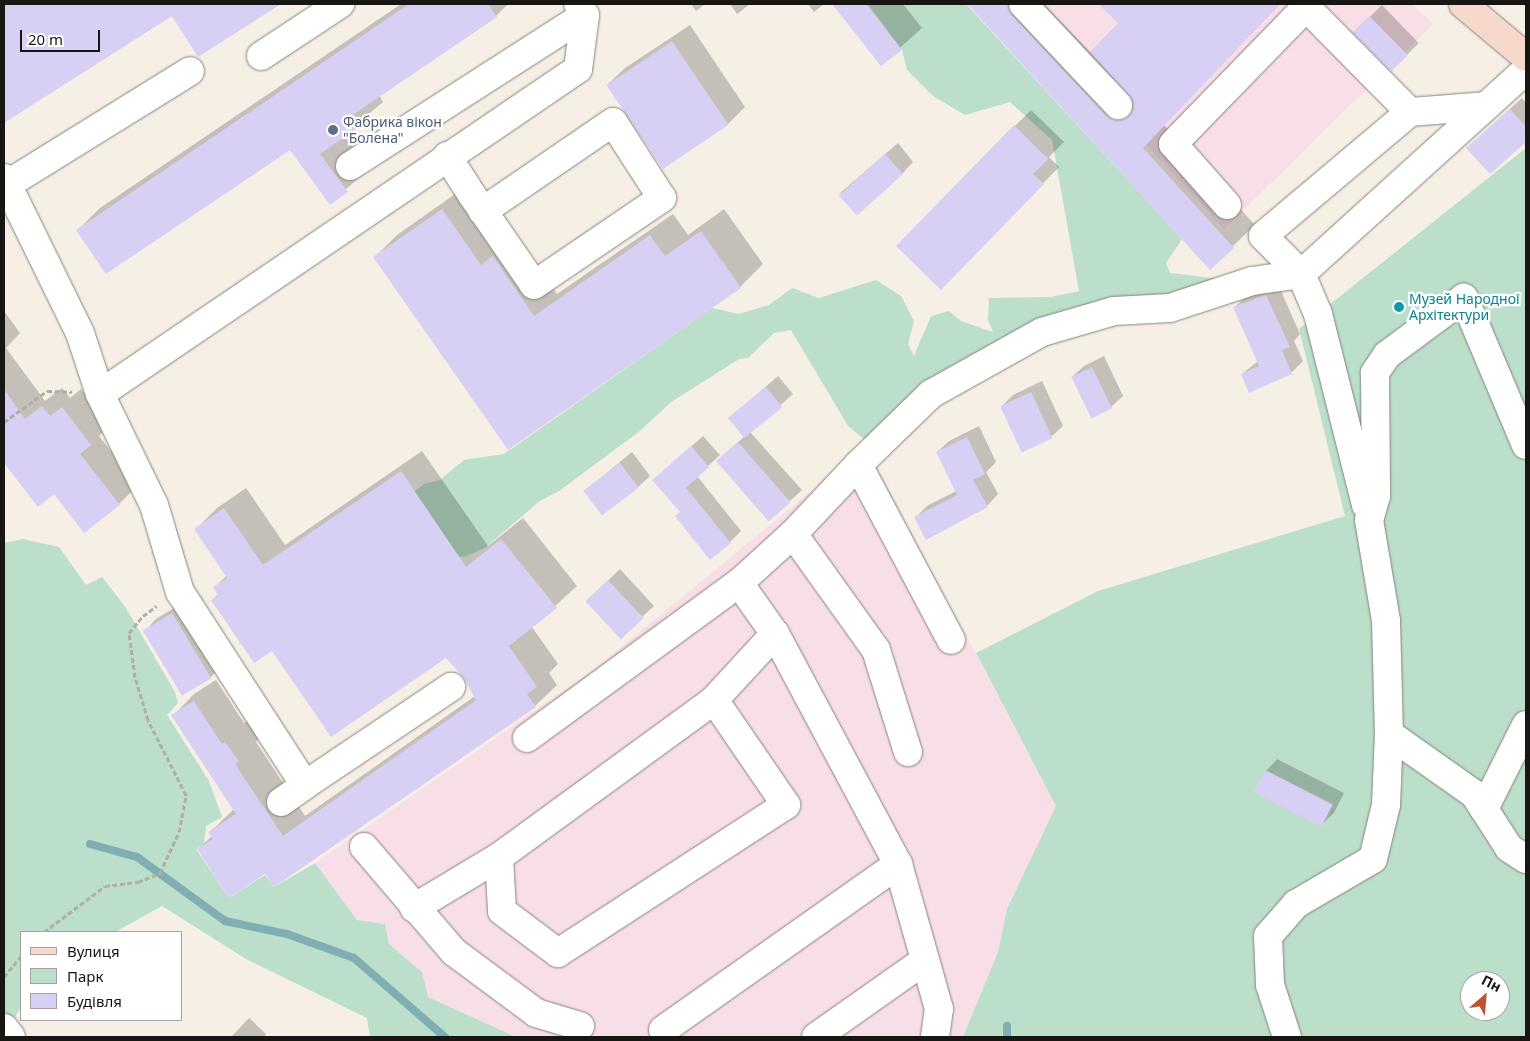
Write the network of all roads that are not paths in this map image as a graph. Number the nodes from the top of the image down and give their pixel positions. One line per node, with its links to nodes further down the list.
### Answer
1 (340, 4): 8 (street)
2 (1023, 4): 12 (street)
3 (1463, 4): 6 (main road)
4 (1304, 5): 14 (street); 18 (street)
5 (582, 9): 15 (street); 16 (street)
6 (1488, 28): 7 (street); 9 (main road)
7 (1526, 41)
8 (261, 56)
9 (1526, 57)
10 (1526, 70): 13 (street)
11 (190, 71): 17 (street)
12 (1118, 105)
13 (1486, 106): 14 (street); 20 (street)
14 (1410, 112): 20 (street)
15 (447, 156): 19 (street); 21 (street)
16 (350, 166)
17 (6, 181): 21 (street)
18 (1227, 205)
19 (483, 211): 19 (street)
20 (1301, 274): 23 (street); 24 (street)
21 (100, 394): 35 (street)
22 (1526, 445): 24 (street)
23 (858, 465): 25 (street); 28 (street)
24 (1369, 520): 32 (street)
25 (793, 534): 26 (street); 34 (street)
26 (738, 583): 27 (street); 33 (street)
27 (775, 634): 30 (street); 41 (street)
28 (951, 640)
29 (451, 687): 35 (street)
30 (714, 700): 39 (street); 39 (street)
31 (1526, 725): 37 (street)
32 (1389, 734): 37 (street); 50 (street)
33 (527, 738)
34 (908, 752)
35 (306, 785): 36 (street)
36 (281, 802)
37 (1484, 809): 40 (street)
38 (364, 847): 42 (street)
39 (499, 857): 42 (street)
40 (1526, 859)
41 (898, 864): 43 (street); 46 (street)
42 (414, 908): 44 (street)
43 (925, 960): 48 (street); 49 (street)
44 (580, 1026)
45 (4, 1028): 47 (street)
46 (663, 1030)
47 (11, 1037)
48 (816, 1037)
49 (935, 1037)
50 (1287, 1037)

